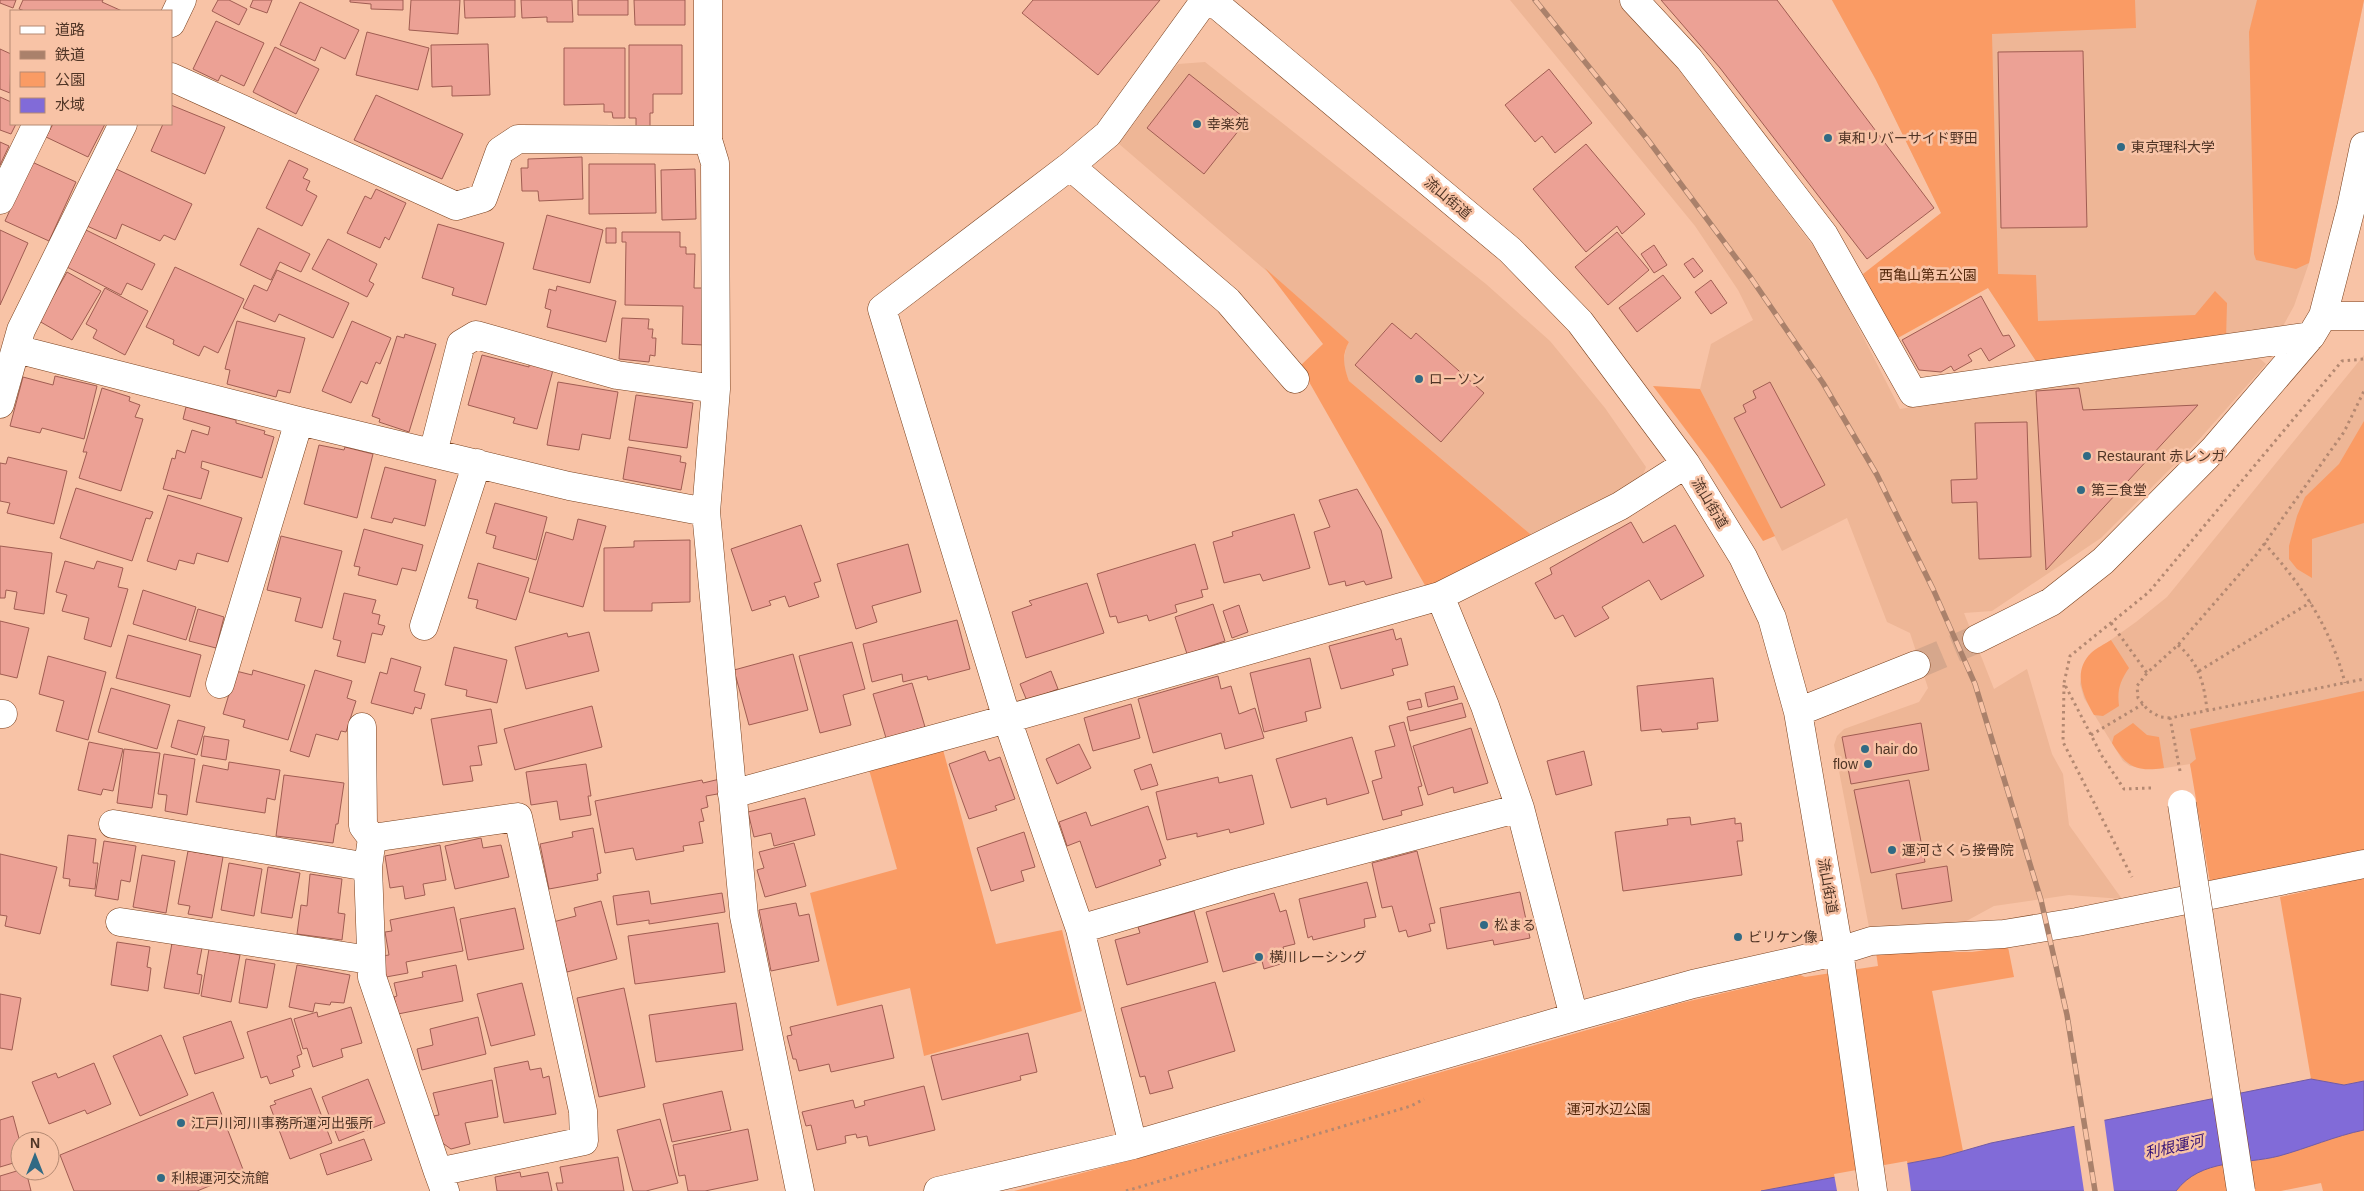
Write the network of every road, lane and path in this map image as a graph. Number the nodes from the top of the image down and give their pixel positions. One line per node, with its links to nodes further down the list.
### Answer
1 (182, 0): 6 (street)
2 (708, 0): 10 (street)
3 (1205, 0): 12 (street)
4 (1211, 0): 25 (street, 流山街道)
5 (1634, 0): 15 (street)
6 (172, 21)
7 (172, 77): 10 (street)
8 (37, 125): 13 (street)
9 (123, 125): 16 (street)
10 (708, 140): 19 (street)
11 (2364, 146): 15 (street)
12 (1070, 166): 18 (street); 45 (street)
13 (0, 200)
14 (2364, 316): 15 (street)
15 (2317, 326): 32 (street)
16 (16, 349): 21 (street); 22 (street)
17 (2364, 359): 30 (path)
18 (1295, 379)
19 (716, 388): 23 (street); 26 (street)
20 (2364, 391): 27 (path)
21 (0, 404)
22 (299, 421): 23 (street); 40 (street)
23 (433, 453): 24 (street)
24 (477, 464): 26 (street); 31 (street)
25 (1686, 464): 28 (street); 43 (street, 流山街道)
26 (706, 512): 48 (street)
27 (2264, 543): 29 (path); 33 (path)
28 (1440, 596): 45 (street); 50 (street)
29 (2311, 602): 35 (path); 39 (path)
30 (2112, 623): 36 (path); 38 (path)
31 (424, 626)
32 (1977, 639)
33 (2178, 645): 35 (path); 36 (path)
34 (1916, 665): 43 (street)
35 (2199, 671): 42 (path)
36 (2148, 672): 41 (path)
37 (2364, 679): 39 (path)
38 (2064, 683): 47 (path); 55 (path)
39 (2345, 683): 42 (path)
40 (220, 684)
41 (2143, 704): 44 (path); 47 (path)
42 (2207, 710): 44 (path)
43 (1798, 712): 59 (street, 流山街道)
44 (2170, 718): 49 (path)
45 (1007, 719): 48 (street); 57 (street)
46 (362, 727): 52 (street)
47 (2091, 735): 49 (path)
48 (732, 794): 63 (street)
49 (2181, 795): 66 (street, bridge)
50 (1520, 808): 57 (street); 60 (street)
51 (113, 824): 54 (street)
52 (372, 838): 54 (street); 62 (street)
53 (2364, 864): 55 (street)
54 (368, 867): 58 (street)
55 (2148, 906): 59 (street)
56 (120, 922): 58 (street)
57 (1080, 929): 61 (street)
58 (370, 960): 62 (street)
59 (1840, 961): 60 (street); 65 (street, 流山街道)
60 (1574, 1016): 61 (street)
61 (1133, 1145): 64 (street)
62 (441, 1182)
63 (800, 1191)
64 (938, 1191)
65 (1873, 1191)
66 (2241, 1191)

